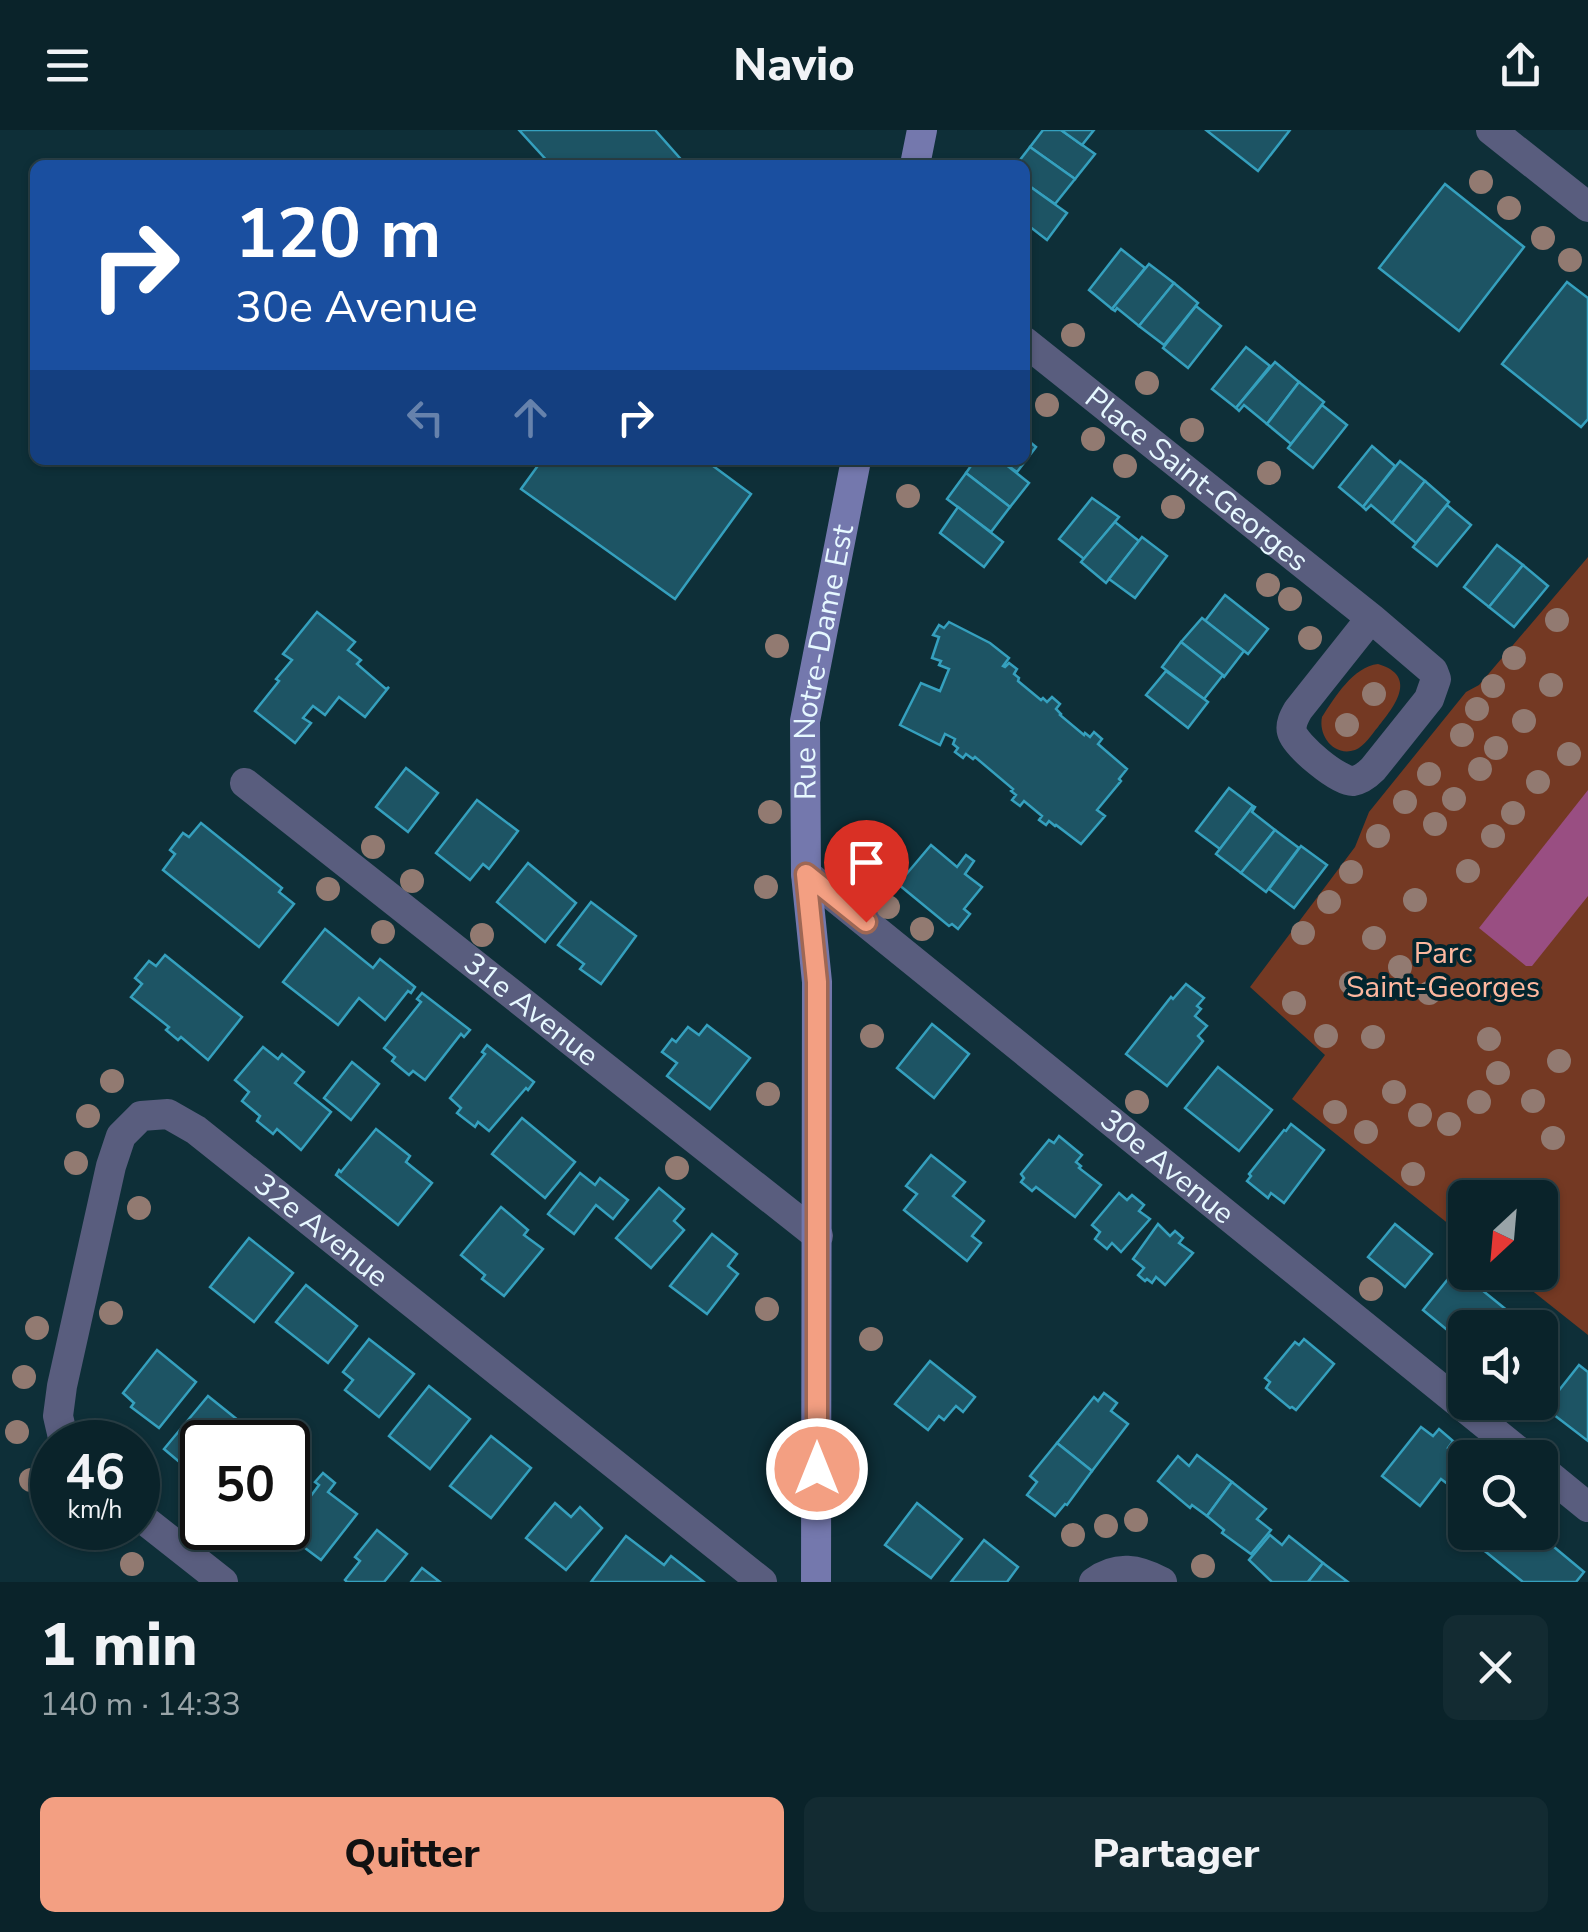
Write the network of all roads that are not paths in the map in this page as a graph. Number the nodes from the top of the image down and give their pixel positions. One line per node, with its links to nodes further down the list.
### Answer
1 (922, 130): 3 (main road)
2 (1491, 130): 4 (street)
3 (915, 160)
4 (1588, 207)
5 (1030, 346): 7 (street, Place Saint-Georges)
6 (855, 465): 9 (main road, Rue Notre-Dame Est)
7 (1371, 618): 7 (street, Place Saint-Georges)
8 (245, 783): 10 (street, 31e Avenue)
9 (806, 874): 10 (main road, Rue Notre-Dame Est); 12 (street, 30e Avenue)
10 (818, 1236): 18 (main road, Rue Notre-Dame Est)
11 (59, 1420): 17 (street, 32e Avenue)
12 (1505, 1440)
13 (1558, 1482): 14 (street)
14 (1588, 1506)
15 (160, 1532): 16 (street)
16 (224, 1582)
17 (762, 1582)
18 (816, 1582)
19 (1094, 1582): 20 (street)
20 (1162, 1582)

